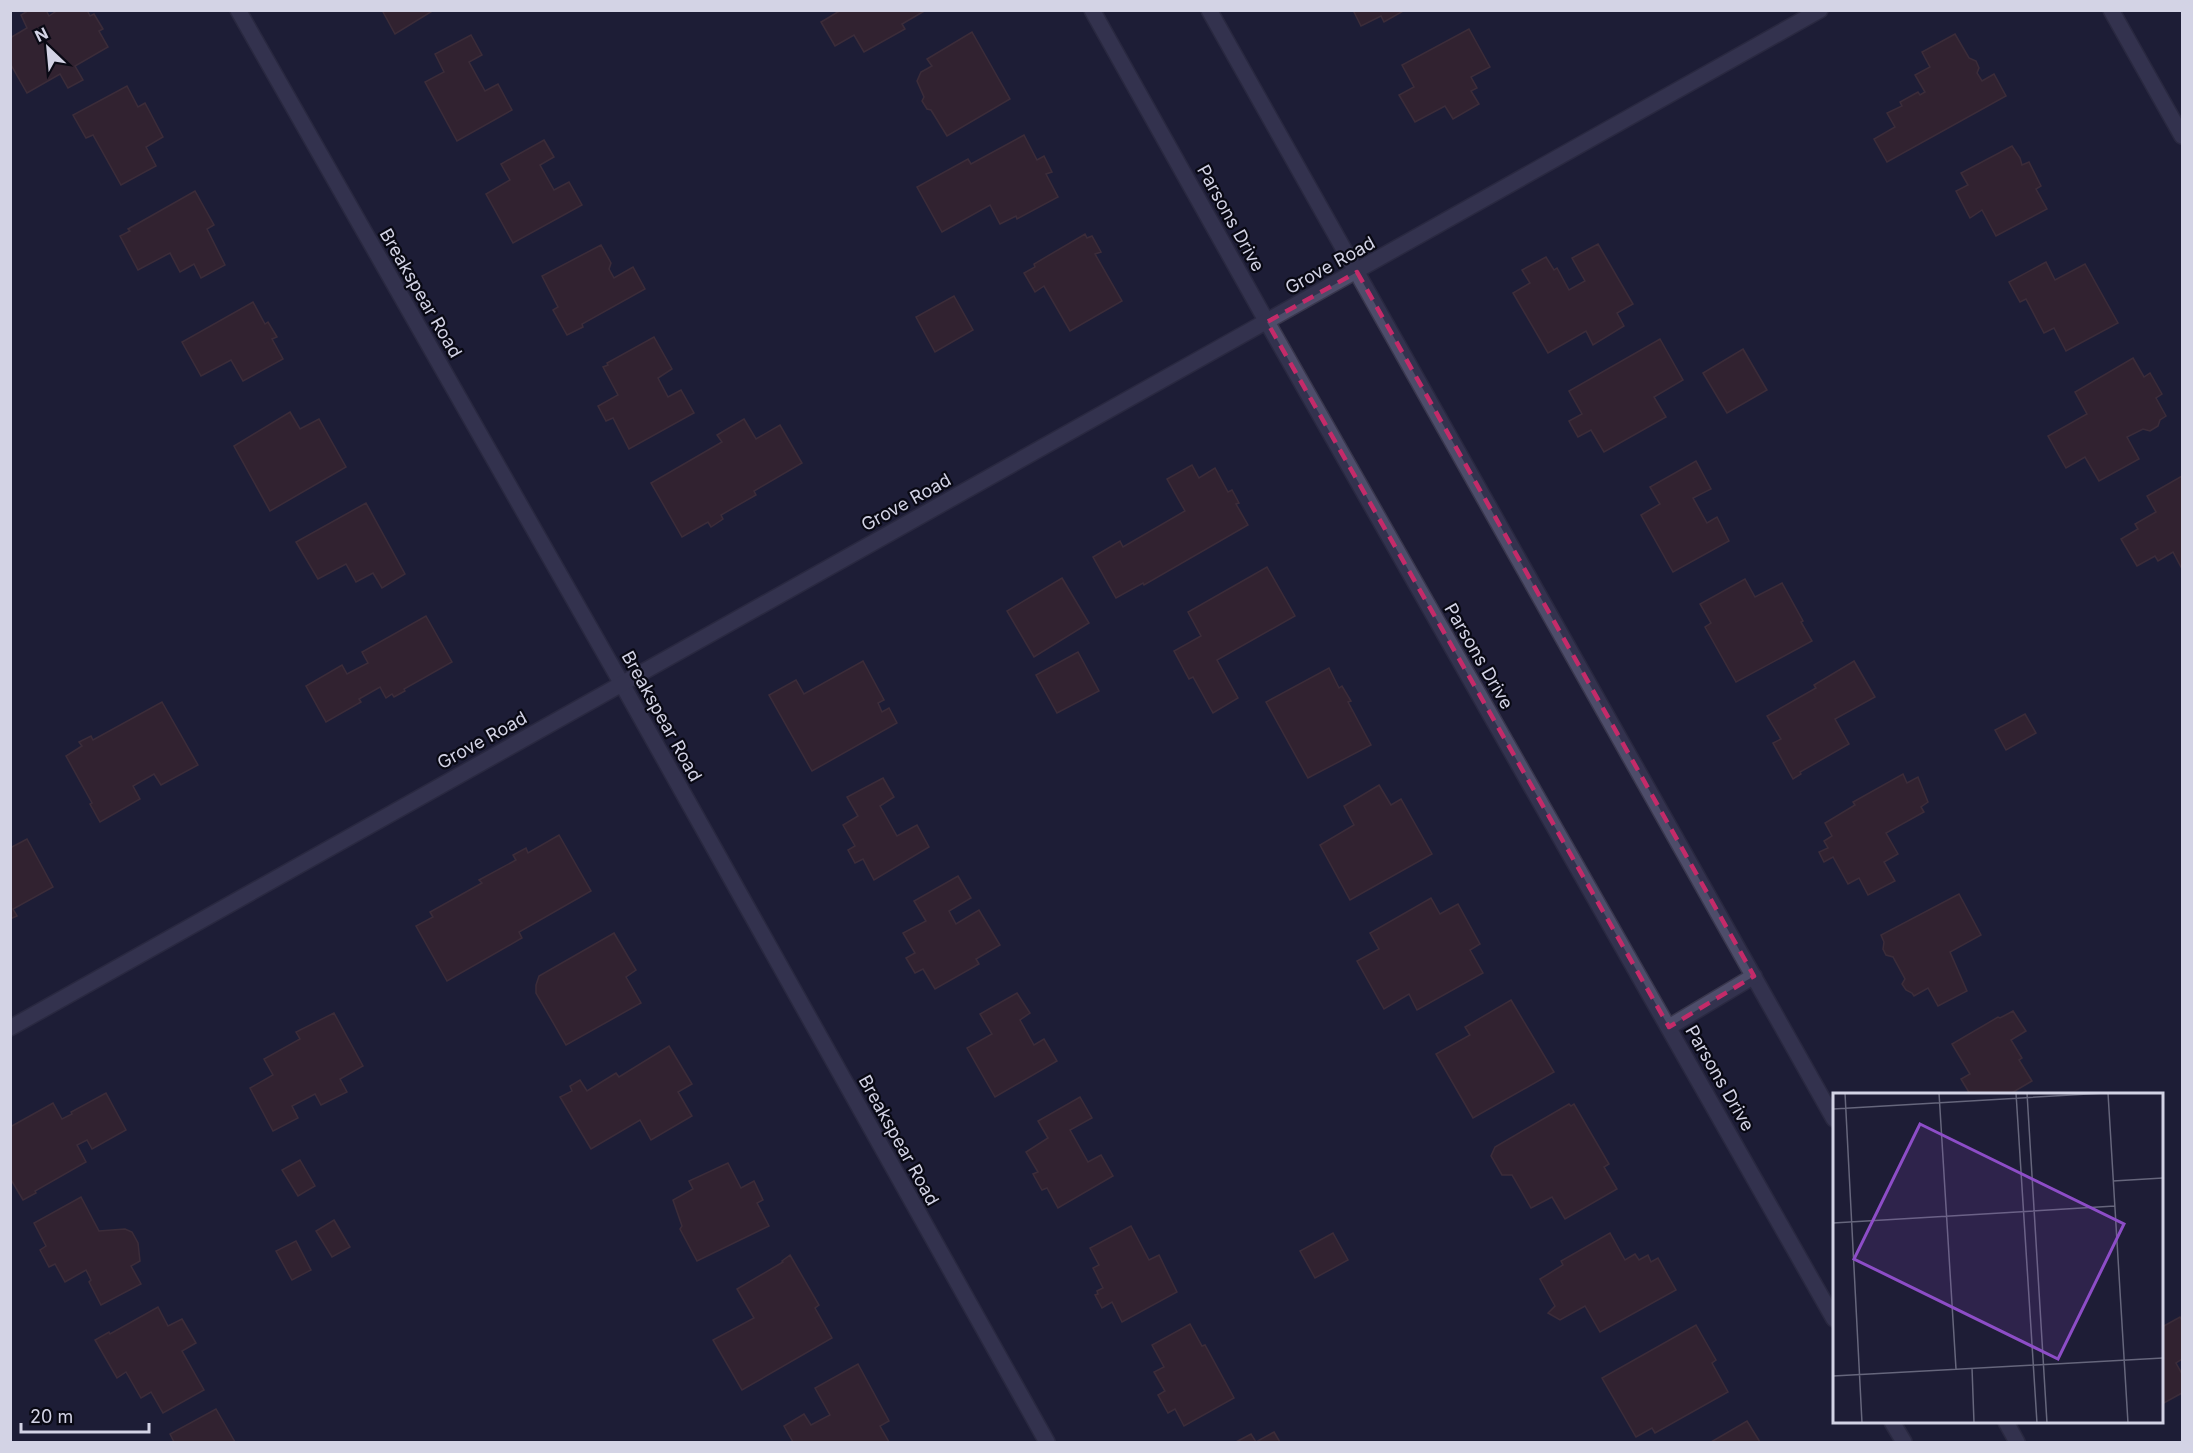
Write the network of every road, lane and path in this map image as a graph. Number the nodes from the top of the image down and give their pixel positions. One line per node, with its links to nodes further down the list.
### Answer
1 (238, 10): 9 (street, Breakspear Road)
2 (1092, 10): 8 (street, Parsons Drive)
3 (1209, 10): 7 (street)
4 (1820, 10): 7 (street, Grove Road)
5 (2111, 10): 6 (street)
6 (2182, 136)
7 (1357, 272): 8 (street, Grove Road); 10 (street)
8 (1267, 322): 9 (street, Grove Road); 11 (street, Parsons Drive)
9 (622, 684): 12 (street, Grove Road); 17 (street, Breakspear Road)
10 (1754, 976): 11 (street); 13 (street)
11 (1669, 1027): 14 (street, Parsons Drive)
12 (10, 1029)
13 (1833, 1117)
14 (1833, 1317)
15 (1893, 1423): 18 (street)
16 (2007, 1423): 19 (street)
17 (1047, 1443)
18 (1904, 1443)
19 (2018, 1443)

